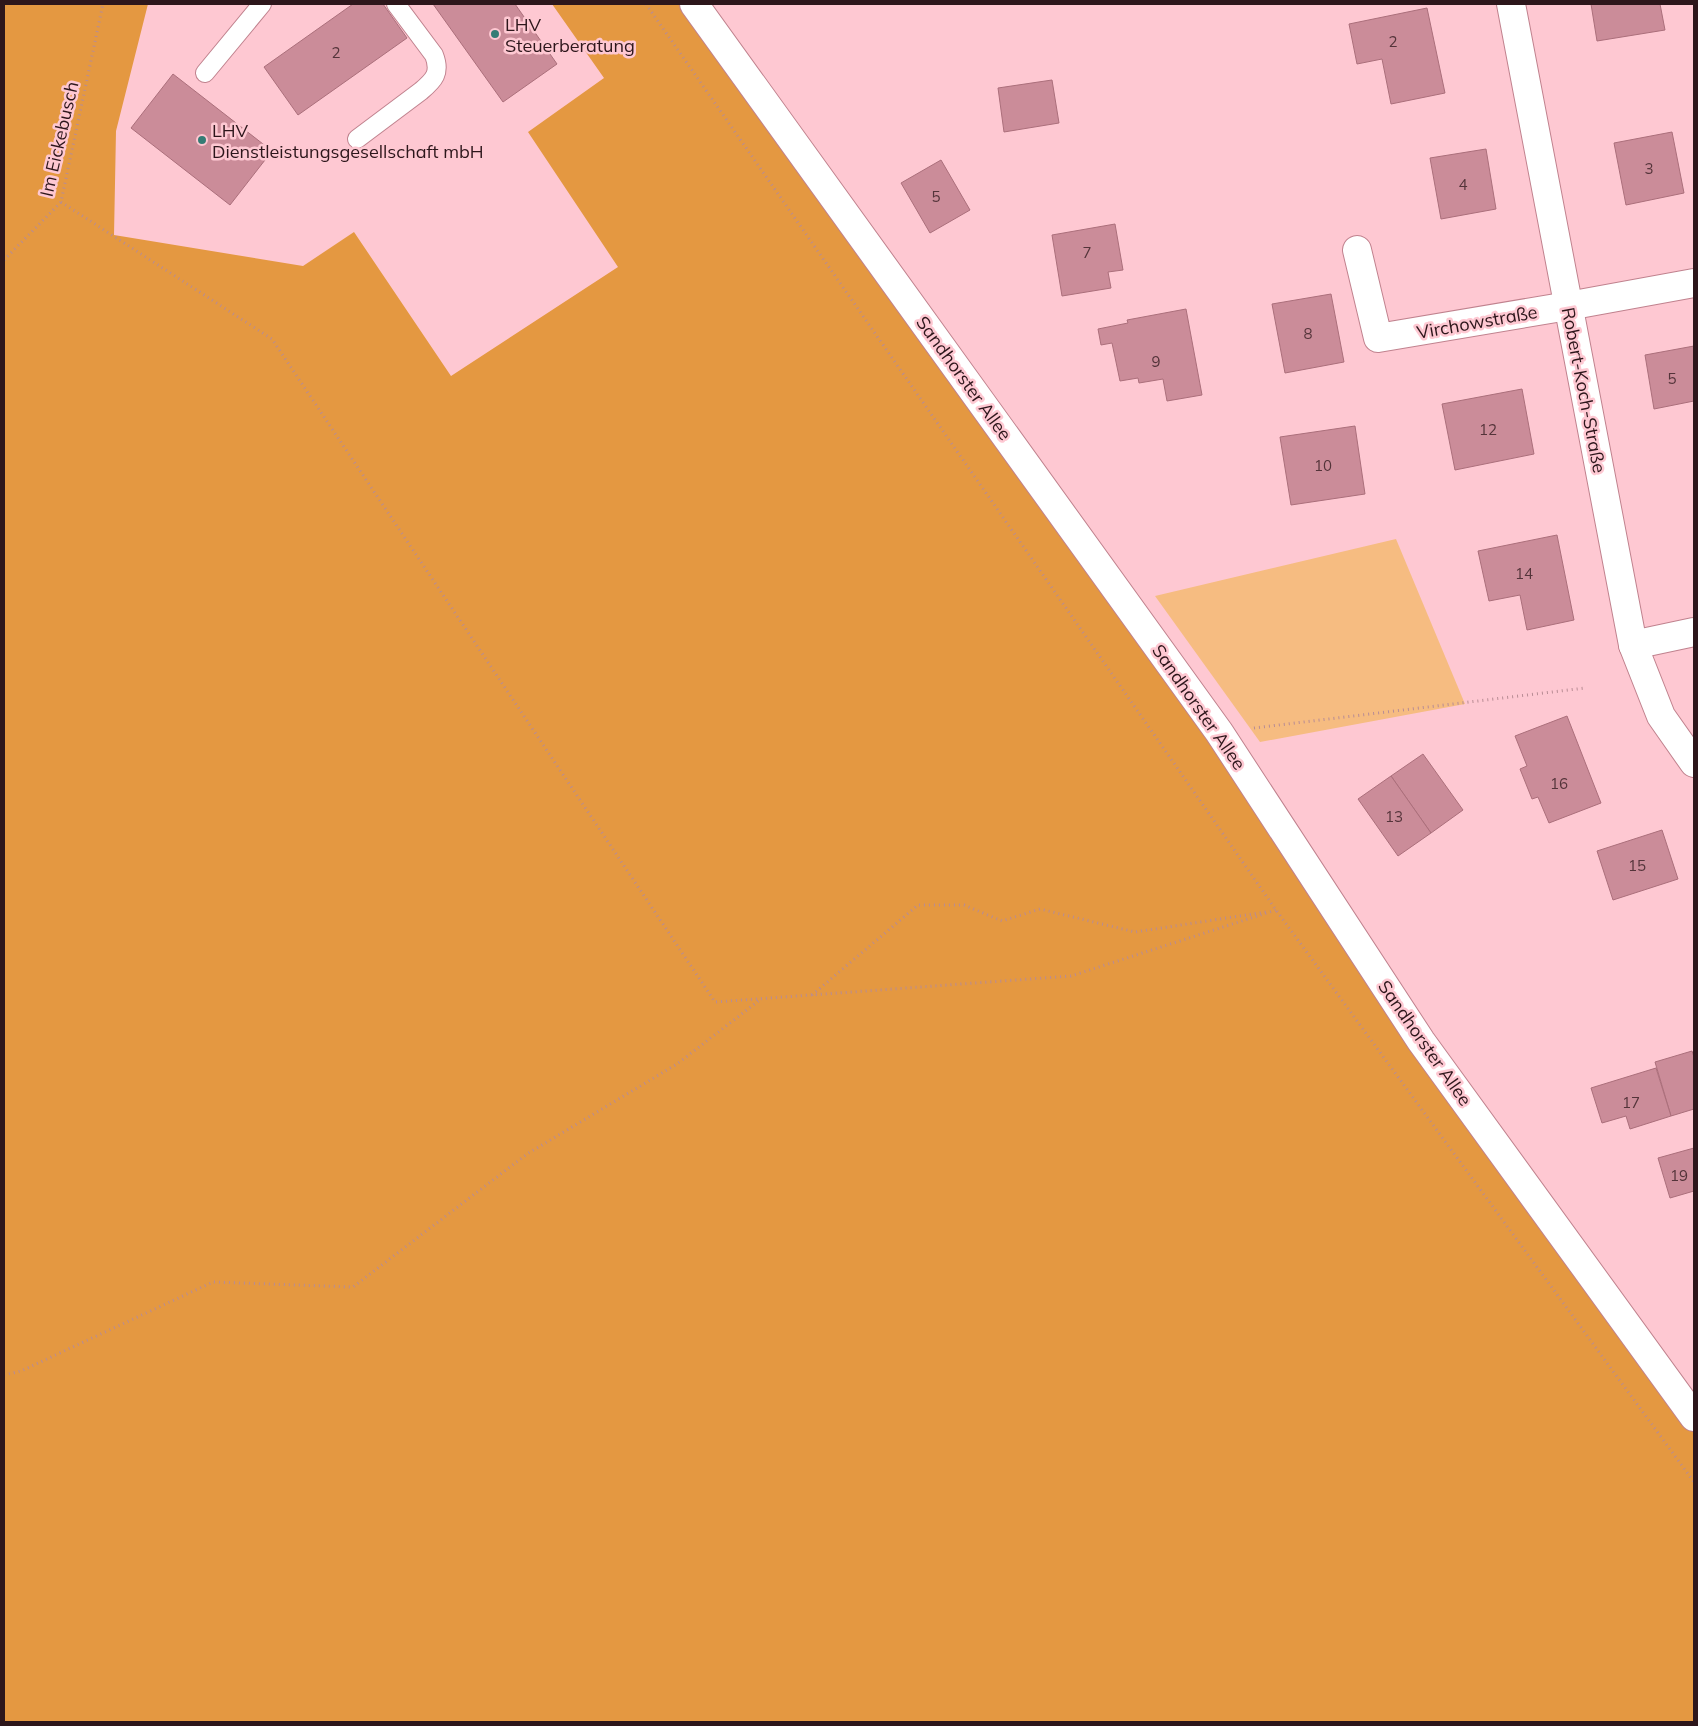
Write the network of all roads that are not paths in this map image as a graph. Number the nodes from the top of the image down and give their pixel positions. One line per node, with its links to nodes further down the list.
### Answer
1 (262, 4): 5 (lane)
2 (396, 4): 6 (lane)
3 (694, 4): 13 (street, Sandhorster Allee)
4 (1510, 4): 9 (street, Robert-Koch-Straße)
5 (205, 72)
6 (357, 139)
7 (1357, 250): 9 (street, Virchowstraße)
8 (1694, 283): 9 (street, Virchowstraße)
9 (1568, 306): 11 (street, Robert-Koch-Straße)
10 (1694, 632): 11 (street)
11 (1633, 645): 12 (street, Robert-Koch-Straße)
12 (1694, 763)
13 (1694, 1417)

